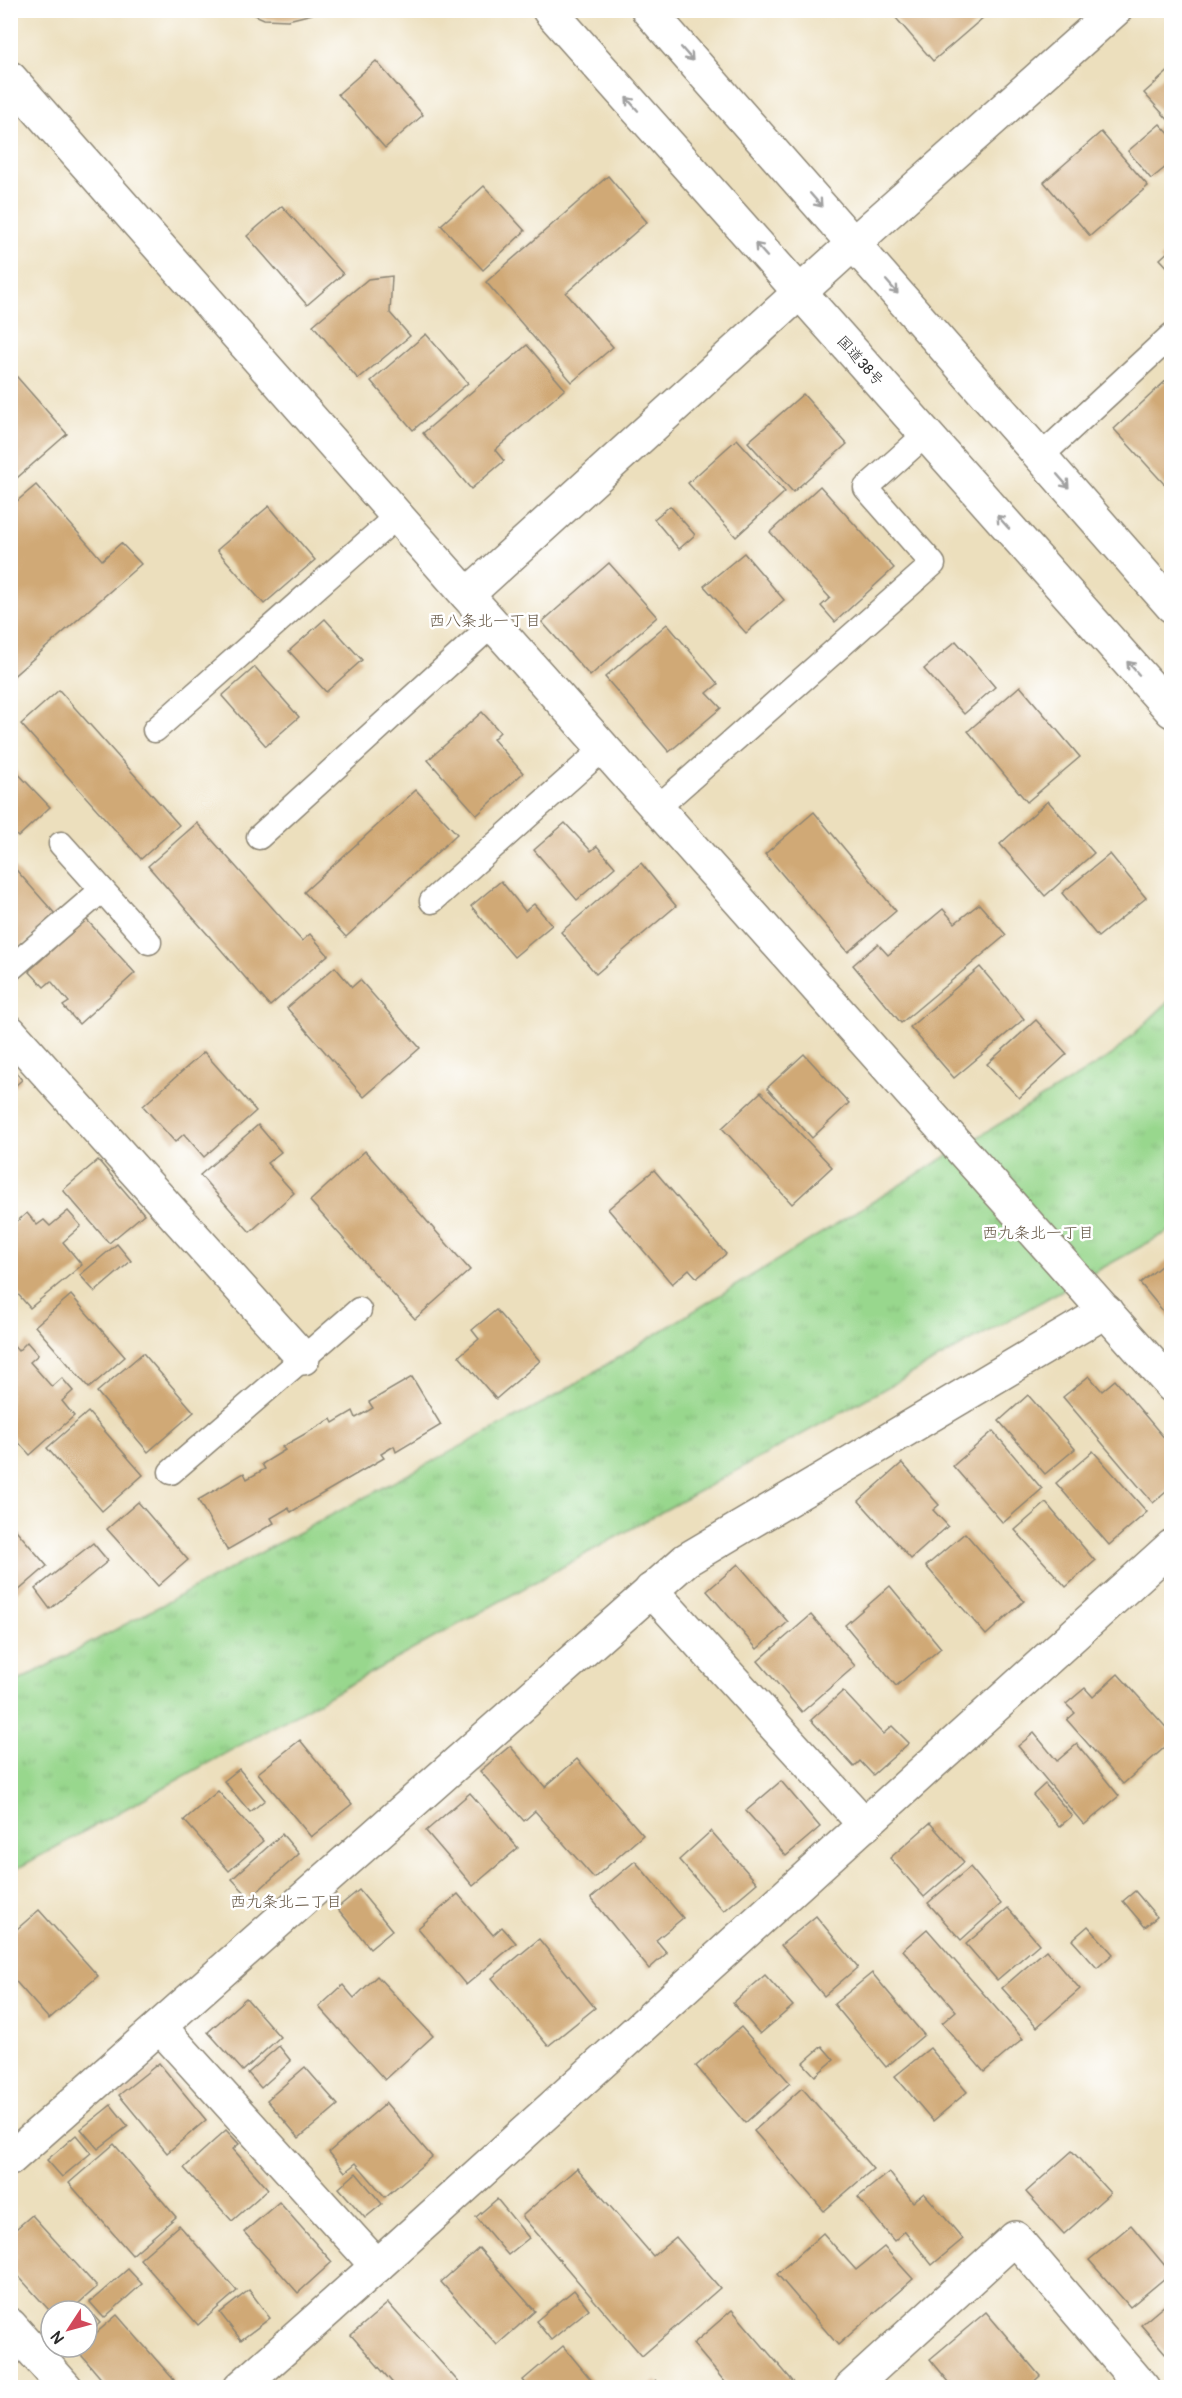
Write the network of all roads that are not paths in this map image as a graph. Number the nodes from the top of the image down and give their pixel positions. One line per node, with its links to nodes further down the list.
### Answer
1 (549, 10): 6 (main road, 国道38号, one-way to 1)
2 (648, 10): 5 (main road, one-way to 5)
3 (1115, 10): 5 (main road)
4 (10, 78): 10 (main road)
5 (854, 243): 6 (main road); 9 (main road, one-way to 9)
6 (800, 294): 8 (main road, 国道38号); 11 (main road)
7 (1172, 335): 9 (lane)
8 (926, 435): 14 (main road, 国道38号, one-way to 8); 17 (lane)
9 (1041, 456): 12 (main road, one-way to 12)
10 (397, 516): 11 (main road); 15 (lane)
11 (467, 595): 13 (main road)
12 (1172, 606)
13 (493, 624): 16 (main road); 18 (lane)
14 (1172, 711)
15 (155, 730)
16 (604, 748): 17 (main road); 21 (lane)
17 (657, 808): 26 (main road)
18 (259, 837)
19 (61, 844): 20 (lane)
20 (102, 890): 22 (lane); 23 (lane)
21 (432, 901)
22 (149, 942)
23 (10, 969)
24 (10, 1032): 27 (main road)
25 (359, 1310): 27 (lane)
26 (1106, 1311): 28 (main road); 31 (main road)
27 (303, 1358): 29 (lane)
28 (1172, 1386)
29 (171, 1472)
30 (1172, 1546): 32 (main road)
31 (651, 1590): 32 (main road); 33 (main road)
32 (865, 1825): 35 (main road)
33 (160, 2026): 34 (main road); 35 (main road)
34 (10, 2159)
35 (377, 2266): 38 (main road)
36 (10, 2325): 37 (main road)
37 (66, 2388)
38 (240, 2388)
39 (851, 2388): 40 (main road)
40 (1143, 2388)

